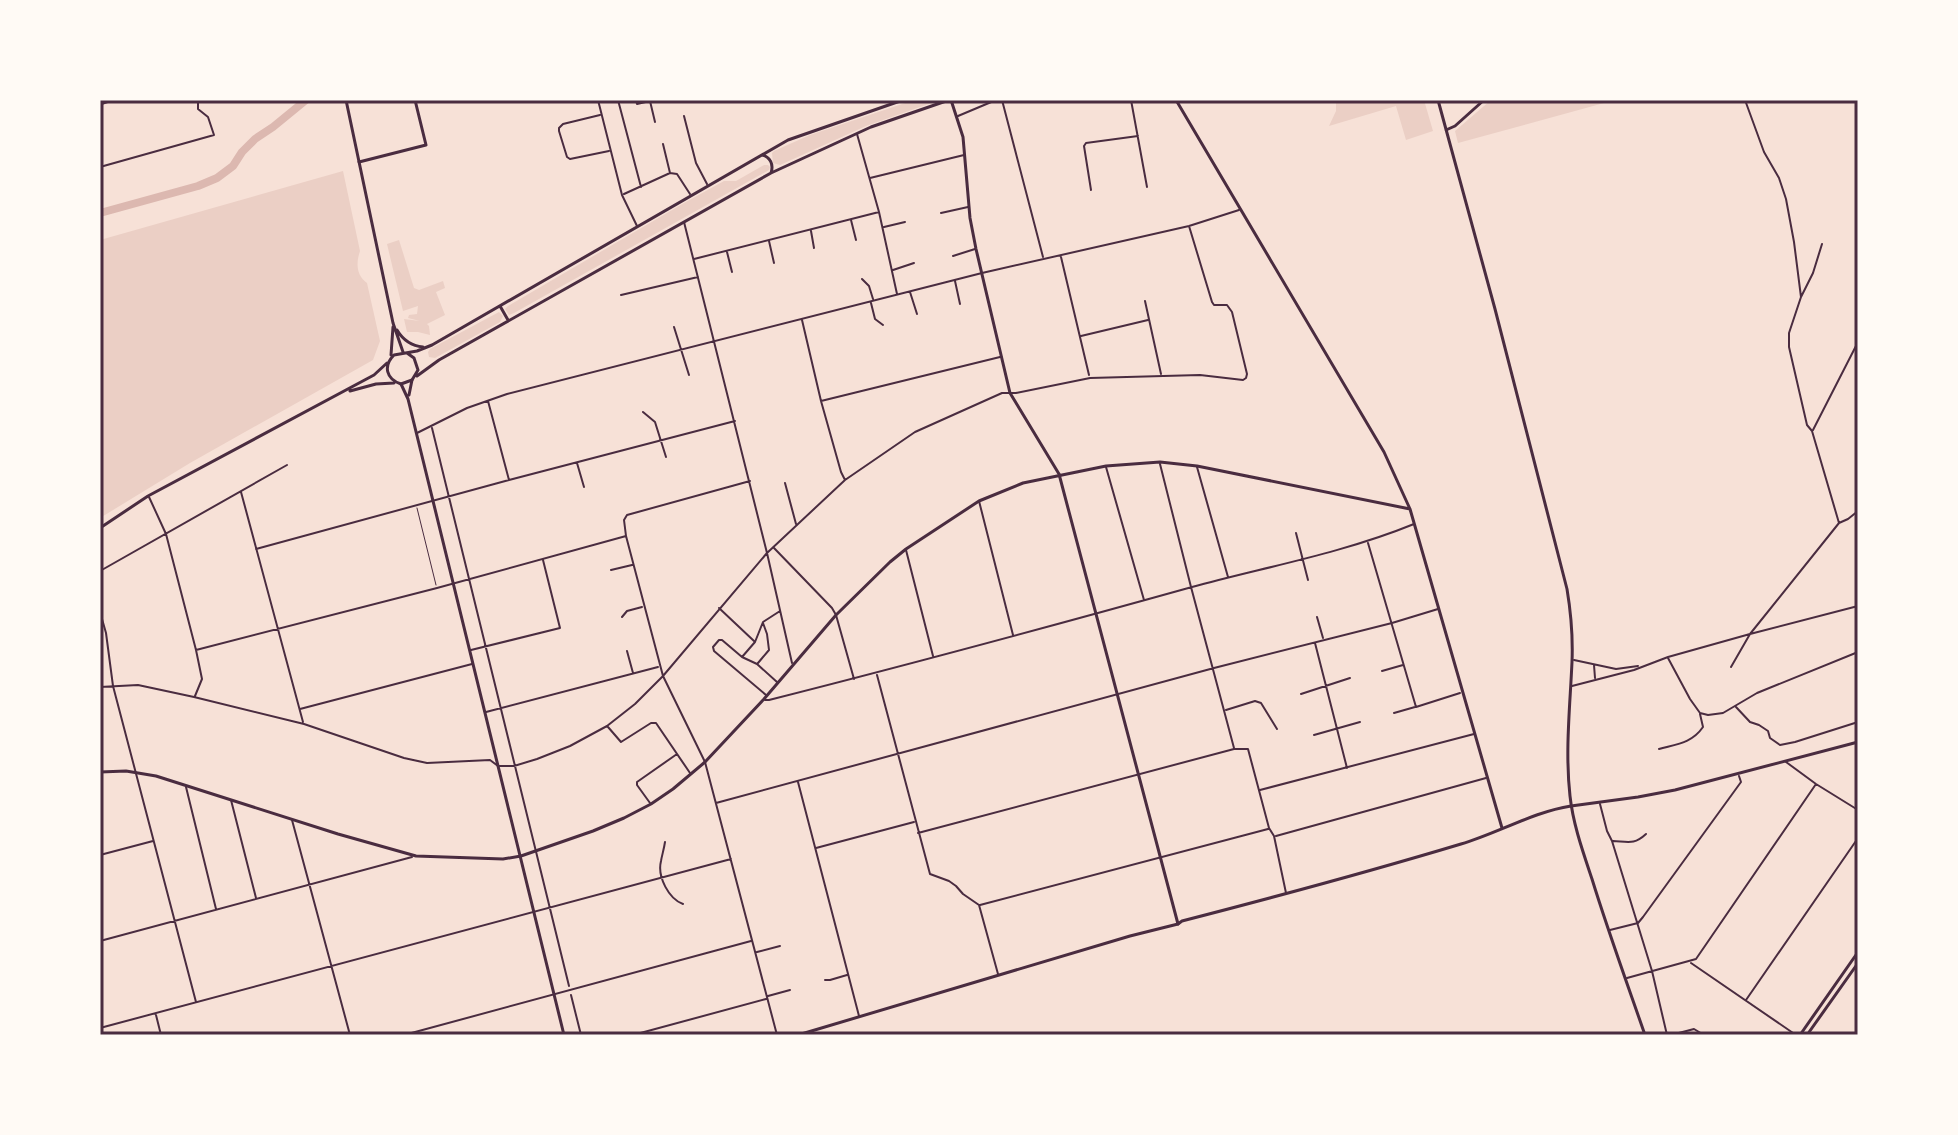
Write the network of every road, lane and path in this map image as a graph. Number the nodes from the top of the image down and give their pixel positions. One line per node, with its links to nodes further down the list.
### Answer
1 (112, 100): 17 (main road)
2 (198, 100): 30 (street)
3 (346, 100): 29 (main road)
4 (415, 100): 29 (main road)
5 (598, 100): 18 (street)
6 (618, 100): 35 (street)
7 (636, 100): 21 (street)
8 (903, 100): 28 (main road)
9 (950, 100): 20 (main road); 23 (main road)
10 (996, 100): 20 (street)
11 (1002, 100): 59 (street)
12 (1131, 100): 24 (street)
13 (1176, 100): 41 (main road)
14 (1438, 100): 22 (main road)
15 (1484, 100): 22 (main road)
16 (1745, 100): 72 (street)
17 (100, 104)
18 (601, 114): 26 (street); 26 (street)
19 (684, 116): 34 (street)
20 (958, 116): 27 (main road)
21 (655, 122)
22 (1446, 130): 178 (main road)
23 (857, 132): 32 (main road); 33 (street)
24 (1138, 136): 36 (street); 37 (street)
25 (663, 144): 31 (street)
26 (609, 151): 38 (street)
27 (966, 154): 33 (street); 40 (main road)
28 (761, 155): 32 (main road); 34 (main road)
29 (359, 162): 81 (main road)
30 (100, 167)
31 (670, 173): 35 (street); 39 (street)
32 (771, 173): 45 (main road)
33 (870, 178): 42 (street)
34 (707, 185): 39 (main road)
35 (641, 187): 38 (street)
36 (1147, 187)
37 (1091, 190)
38 (622, 195): 48 (street)
39 (690, 195): 48 (main road)
40 (969, 206): 43 (street); 55 (main road)
41 (1240, 210): 47 (street); 126 (main road)
42 (879, 212): 44 (street); 49 (street)
43 (941, 213)
44 (851, 219): 50 (street); 52 (street)
45 (684, 221): 60 (street); 79 (main road)
46 (905, 222): 49 (street)
47 (1189, 226): 58 (street); 93 (street)
48 (638, 227): 76 (main road)
49 (883, 227): 63 (street)
50 (810, 229): 51 (street); 54 (street)
51 (768, 240): 56 (street); 61 (street)
52 (856, 240)
53 (1822, 244): 72 (street)
54 (814, 248)
55 (976, 249): 57 (street); 65 (main road)
56 (727, 250): 60 (street); 64 (street)
57 (953, 256)
58 (1061, 256): 59 (street); 84 (street)
59 (1043, 258): 65 (street)
60 (694, 259): 66 (street)
61 (774, 263)
62 (914, 263): 63 (street)
63 (892, 270): 71 (street)
64 (732, 272)
65 (982, 273): 68 (street); 90 (main road)
66 (698, 276): 70 (street); 85 (street)
67 (862, 279): 73 (street)
68 (954, 280): 69 (street); 75 (street)
69 (910, 291): 71 (street); 77 (street)
70 (621, 295)
71 (897, 295): 73 (street)
72 (1801, 297): 105 (street)
73 (872, 301): 78 (street); 82 (street)
74 (1145, 301): 80 (street)
75 (960, 304)
76 (500, 306): 79 (main road); 87 (main road)
77 (917, 314)
78 (802, 319): 85 (street); 101 (street)
79 (508, 320): 95 (main road)
80 (1148, 320): 84 (street); 93 (street)
81 (393, 323): 87 (main road); 89 (main road); 91 (main road)
82 (883, 325)
83 (674, 327): 88 (street)
84 (1080, 336): 94 (street)
85 (714, 341): 88 (street); 103 (street)
86 (1858, 342): 105 (street)
87 (428, 347): 89 (main road)
88 (682, 349): 92 (street); 100 (street)
89 (405, 352): 91 (main road); 95 (main road)
90 (1001, 357): 98 (main road); 101 (street)
91 (389, 360): 96 (main road); 97 (main road)
92 (689, 375)
93 (1161, 375): 94 (street)
94 (1090, 378): 98 (street)
95 (413, 379): 96 (main road); 99 (main road)
96 (399, 383): 97 (main road); 99 (main road)
97 (343, 393): 121 (main road)
98 (1010, 393): 114 (main road); 116 (street)
99 (408, 399): 106 (main road)
100 (488, 400): 104 (street); 115 (street)
101 (821, 401): 116 (street)
102 (643, 412): 107 (street)
103 (735, 421): 107 (street); 117 (street)
104 (431, 427): 106 (street); 122 (street)
105 (1812, 431): 128 (street)
106 (417, 433): 123 (main road)
107 (662, 440): 108 (street); 109 (street)
108 (666, 457)
109 (576, 462): 115 (street); 119 (street)
110 (1160, 462): 112 (main road); 113 (main road); 149 (street)
111 (287, 465): 120 (street)
112 (1106, 466): 114 (main road); 151 (street)
113 (1197, 466): 126 (main road); 145 (street)
114 (1059, 474): 124 (main road); 158 (main road)
115 (509, 480): 122 (street)
116 (845, 480): 130 (street)
117 (750, 481): 134 (street); 139 (street)
118 (785, 483): 130 (street)
119 (584, 487)
120 (241, 492): 133 (street); 137 (street)
121 (148, 496): 131 (main road); 133 (street)
122 (448, 497): 123 (street); 146 (street)
123 (433, 501): 125 (street); 148 (main road)
124 (979, 501): 138 (main road); 166 (street)
125 (417, 506): 137 (street); 150 (lane)
126 (1410, 509): 129 (main road)
127 (1858, 511): 128 (street)
128 (1839, 523): 165 (street)
129 (1415, 524): 135 (street); 155 (main road)
130 (797, 525): 136 (street)
131 (100, 528)
132 (1296, 533): 140 (street)
133 (166, 534): 144 (street); 171 (street)
134 (626, 536): 141 (street); 142 (street)
135 (1367, 542): 140 (street); 163 (street)
136 (773, 547): 139 (street); 159 (street)
137 (256, 549): 164 (street)
138 (906, 549): 159 (main road); 176 (street)
139 (767, 553): 154 (street); 156 (street)
140 (1302, 558): 145 (street); 147 (street)
141 (542, 559): 146 (street); 170 (street)
142 (633, 565): 143 (street); 152 (street)
143 (611, 570)
144 (100, 571)
145 (1228, 577): 149 (street)
146 (469, 579): 148 (street); 170 (street)
147 (1308, 580)
148 (453, 583): 150 (street); 172 (main road)
149 (1191, 587): 151 (street); 187 (street)
150 (437, 588): 164 (street)
151 (1144, 601): 158 (street)
152 (644, 606): 160 (street); 185 (street)
153 (1858, 606): 165 (street)
154 (719, 608): 169 (street); 191 (street)
155 (1439, 609): 163 (street); 200 (main road)
156 (781, 611): 162 (street); 183 (street)
157 (100, 612): 196 (street)
158 (1097, 613): 166 (street); 201 (main road)
159 (836, 615): 183 (main road); 193 (street)
160 (622, 617)
161 (1317, 617): 167 (street)
162 (763, 622): 169 (street); 180 (street)
163 (1392, 623): 167 (street); 182 (street)
164 (277, 629): 171 (street); 208 (street)
165 (1750, 634): 177 (street); 186 (street)
166 (1013, 636): 176 (street)
167 (1323, 639): 168 (street)
168 (1314, 641): 187 (street); 197 (street)
169 (755, 642): 175 (street)
170 (485, 646): 172 (street); 207 (street)
171 (196, 650): 203 (street)
172 (470, 650): 179 (main road)
173 (627, 651): 190 (street)
174 (1858, 652): 205 (street)
175 (742, 657): 180 (street); 204 (street)
176 (933, 657): 189 (street)
177 (1668, 657): 184 (street); 212 (street)
178 (1572, 659): 181 (street); 198 (main road)
179 (473, 664): 208 (street); 210 (main road)
180 (757, 664): 195 (street)
181 (1594, 664): 184 (street); 194 (street)
182 (1404, 665): 188 (street); 206 (street)
183 (793, 666): 195 (main road)
184 (1640, 666): 194 (street)
185 (660, 667): 190 (street); 191 (street)
186 (1731, 667)
187 (1214, 668): 201 (street); 209 (street)
188 (1382, 671)
189 (876, 673): 193 (street); 224 (street)
190 (633, 674): 207 (street)
191 (663, 676): 216 (street); 226 (street)
192 (1350, 678): 197 (street)
193 (854, 679): 204 (street)
194 (1595, 679): 198 (street)
195 (778, 683): 204 (main road)
196 (113, 686): 199 (street); 203 (street); 232 (street)
197 (1326, 686): 202 (street); 217 (street)
198 (1570, 686): 245 (main road)
199 (100, 687)
200 (1462, 692): 206 (street); 219 (main road)
201 (1117, 694): 224 (street); 235 (main road)
202 (1301, 694)
203 (194, 697): 215 (street)
204 (765, 698): 226 (main road)
205 (1735, 706): 212 (street); 214 (street)
206 (1416, 707): 211 (street)
207 (500, 709): 210 (street); 229 (street)
208 (299, 710): 215 (street)
209 (1224, 710): 218 (street); 222 (street)
210 (485, 712): 228 (main road)
211 (1394, 713)
212 (1700, 713): 223 (street)
213 (1360, 722): 217 (street)
214 (1858, 722)
215 (304, 724): 228 (street)
216 (607, 726): 225 (street); 229 (street)
217 (1336, 728): 220 (street); 230 (street)
218 (1277, 729)
219 (1475, 734): 230 (street); 236 (main road)
220 (1314, 735)
221 (1858, 742): 227 (main road)
222 (1234, 749): 235 (street); 240 (street)
223 (1659, 749)
224 (898, 753): 237 (street); 248 (street)
225 (677, 754): 234 (street); 244 (street)
226 (705, 762): 234 (main road); 242 (street)
227 (1786, 762): 233 (main road); 238 (street)
228 (498, 766): 229 (street); 262 (main road)
229 (514, 766): 259 (street)
230 (1347, 769): 240 (street)
231 (100, 772): 232 (main road)
232 (136, 772): 239 (main road); 255 (street)
233 (1739, 773): 243 (main road); 275 (street)
234 (691, 774): 244 (main road)
235 (1139, 775): 251 (street); 263 (main road)
236 (1487, 778): 250 (main road); 253 (street)
237 (797, 781): 242 (street); 258 (street)
238 (1816, 784): 246 (street); 283 (street)
239 (186, 786): 241 (main road); 272 (street)
240 (1260, 790): 249 (street)
241 (231, 800): 247 (main road); 268 (street)
242 (716, 803): 264 (street)
243 (1599, 803): 245 (main road); 256 (street)
244 (651, 804): 259 (main road)
245 (1571, 806): 250 (main road); 277 (main road)
246 (1858, 810)
247 (292, 818): 261 (main road); 266 (street)
248 (915, 822): 251 (street); 258 (street)
249 (1269, 828): 253 (street); 263 (street)
250 (1503, 830): 267 (main road)
251 (918, 833): 270 (street)
252 (1646, 834): 256 (street)
253 (1274, 836): 267 (street)
254 (1858, 838): 296 (street)
255 (154, 840): 260 (street); 274 (street)
256 (1612, 841): 275 (street)
257 (665, 842): 265 (street)
258 (815, 848): 287 (street)
259 (536, 851): 262 (main road); 271 (street)
260 (100, 855)
261 (416, 856): 262 (main road); 266 (street)
262 (521, 856): 273 (main road)
263 (1160, 857): 270 (street); 276 (main road)
264 (731, 859): 265 (street); 278 (street)
265 (663, 878): 269 (street); 271 (street)
266 (309, 884): 268 (street); 285 (street)
267 (1287, 894): 276 (main road)
268 (256, 899): 272 (street)
269 (683, 904)
270 (979, 905): 288 (street)
271 (549, 909): 273 (street); 291 (street)
272 (216, 910): 274 (street)
273 (534, 913): 285 (street); 293 (main road)
274 (175, 921): 279 (street); 297 (street)
275 (1638, 923): 277 (street); 286 (street)
276 (1178, 924): 288 (main road)
277 (1609, 930): 289 (main road)
278 (752, 940): 282 (street); 293 (street)
279 (100, 941)
280 (780, 946): 282 (street)
281 (1858, 952): 312 (main road)
282 (755, 953): 295 (street)
283 (1690, 962): 286 (street); 296 (street)
284 (1858, 963): 313 (main road)
285 (332, 966): 297 (street); 302 (street)
286 (1652, 971): 289 (street); 310 (street)
287 (848, 975): 290 (street); 299 (street)
288 (998, 976): 299 (main road)
289 (1625, 978): 309 (main road)
290 (825, 980)
291 (569, 986)
292 (790, 990): 295 (street)
293 (554, 994): 303 (street); 304 (main road)
294 (571, 995): 305 (street)
295 (767, 997): 306 (street); 307 (street)
296 (1746, 1000): 312 (street)
297 (196, 1002): 298 (street)
298 (155, 1014): 300 (street); 301 (street)
299 (859, 1018): 308 (main road)
300 (100, 1028)
301 (161, 1035)
302 (350, 1035)
303 (404, 1035)
304 (564, 1035)
305 (581, 1035)
306 (633, 1035)
307 (777, 1035)
308 (798, 1035)
309 (1645, 1035)
310 (1669, 1035): 311 (street)
311 (1704, 1035)
312 (1798, 1035)
313 (1807, 1035)

